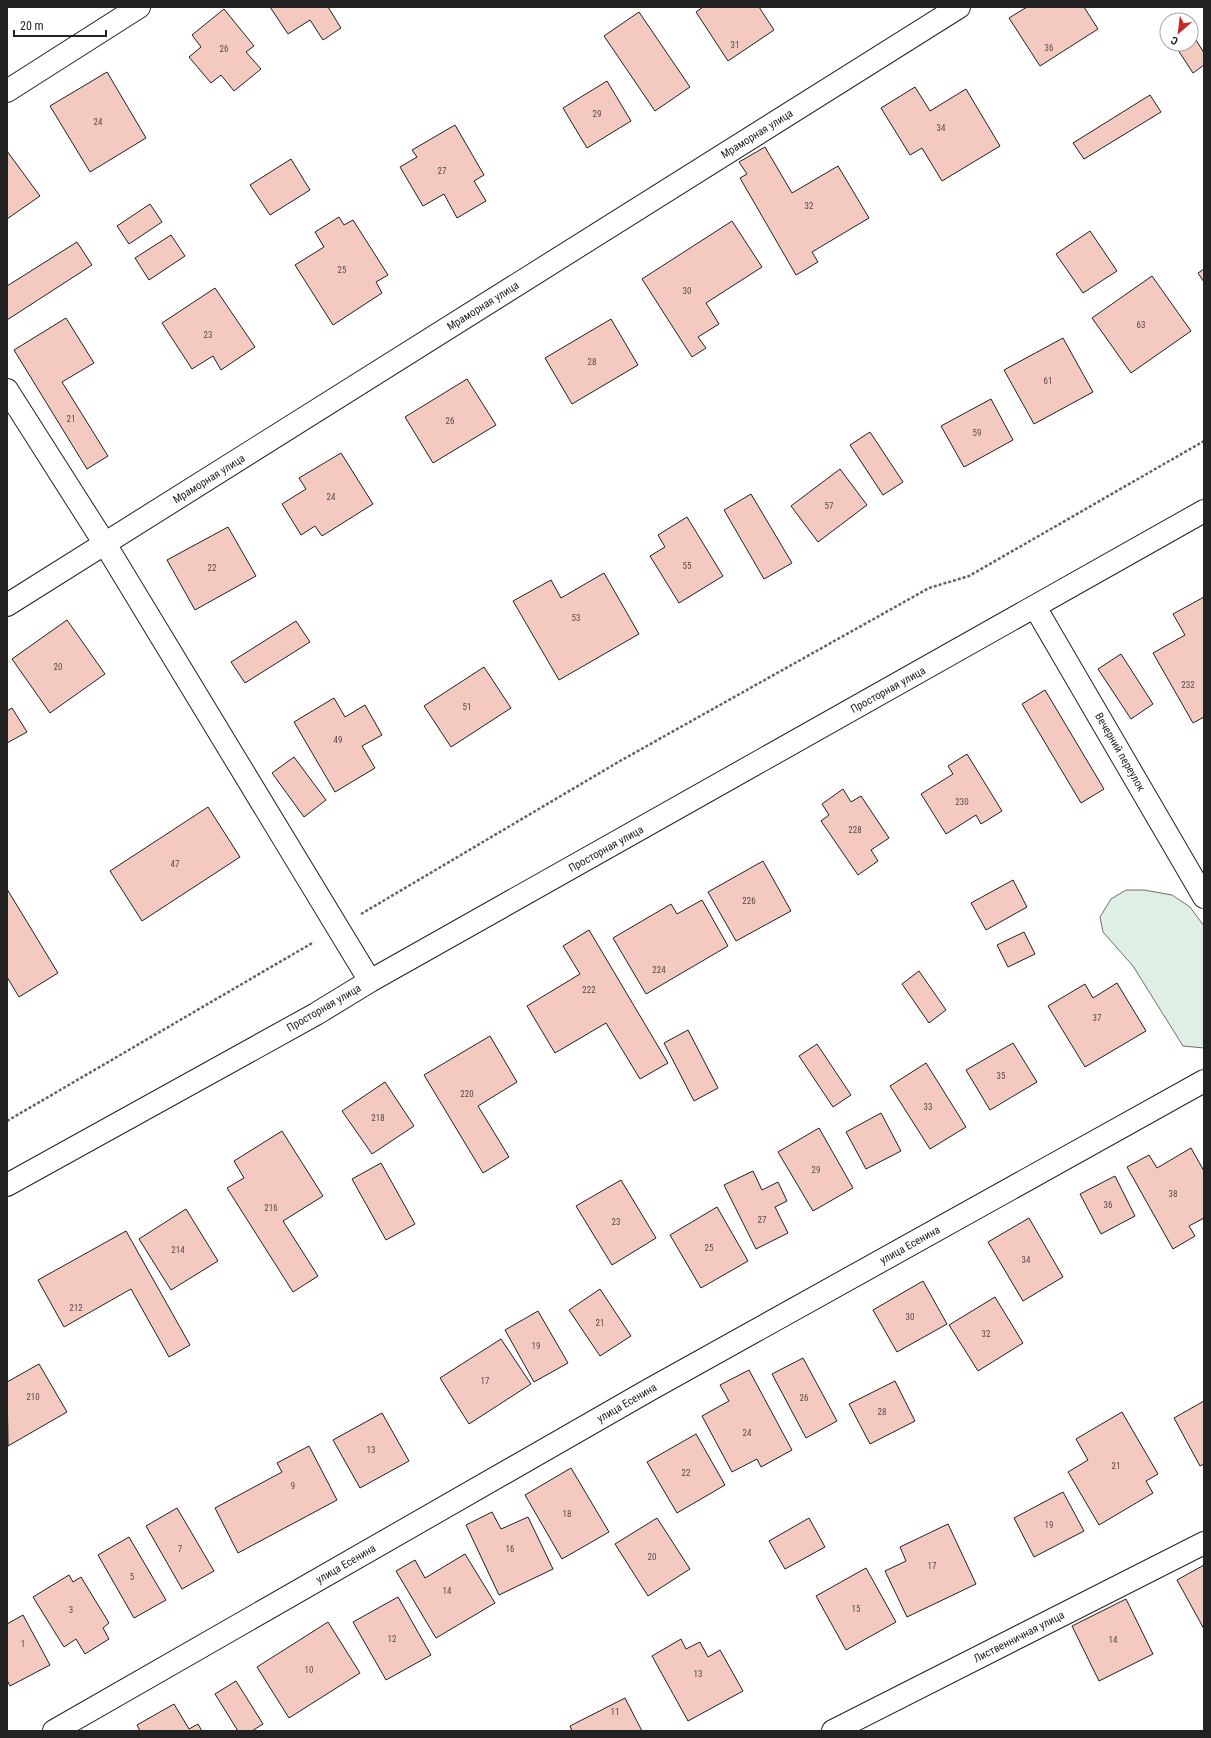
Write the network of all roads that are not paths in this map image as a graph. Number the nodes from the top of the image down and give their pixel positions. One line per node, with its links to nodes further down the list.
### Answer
1 (139, 7): 3 (street)
2 (959, 7): 6 (street, Мраморная улица)
3 (7, 91)
4 (7, 390): 6 (street)
5 (1204, 511): 8 (street, Просторная улица)
6 (105, 544): 7 (street, Мраморная улица); 10 (street)
7 (7, 605)
8 (1035, 607): 9 (street, Вечерний переулок); 10 (street, Просторная улица)
9 (1204, 897)
10 (370, 981): 12 (street, Просторная улица)
11 (1204, 1081): 14 (street, улица Есенина)
12 (7, 1186)
13 (1204, 1543): 15 (street, Лиственничная улица)
14 (54, 1731)
15 (833, 1731)

